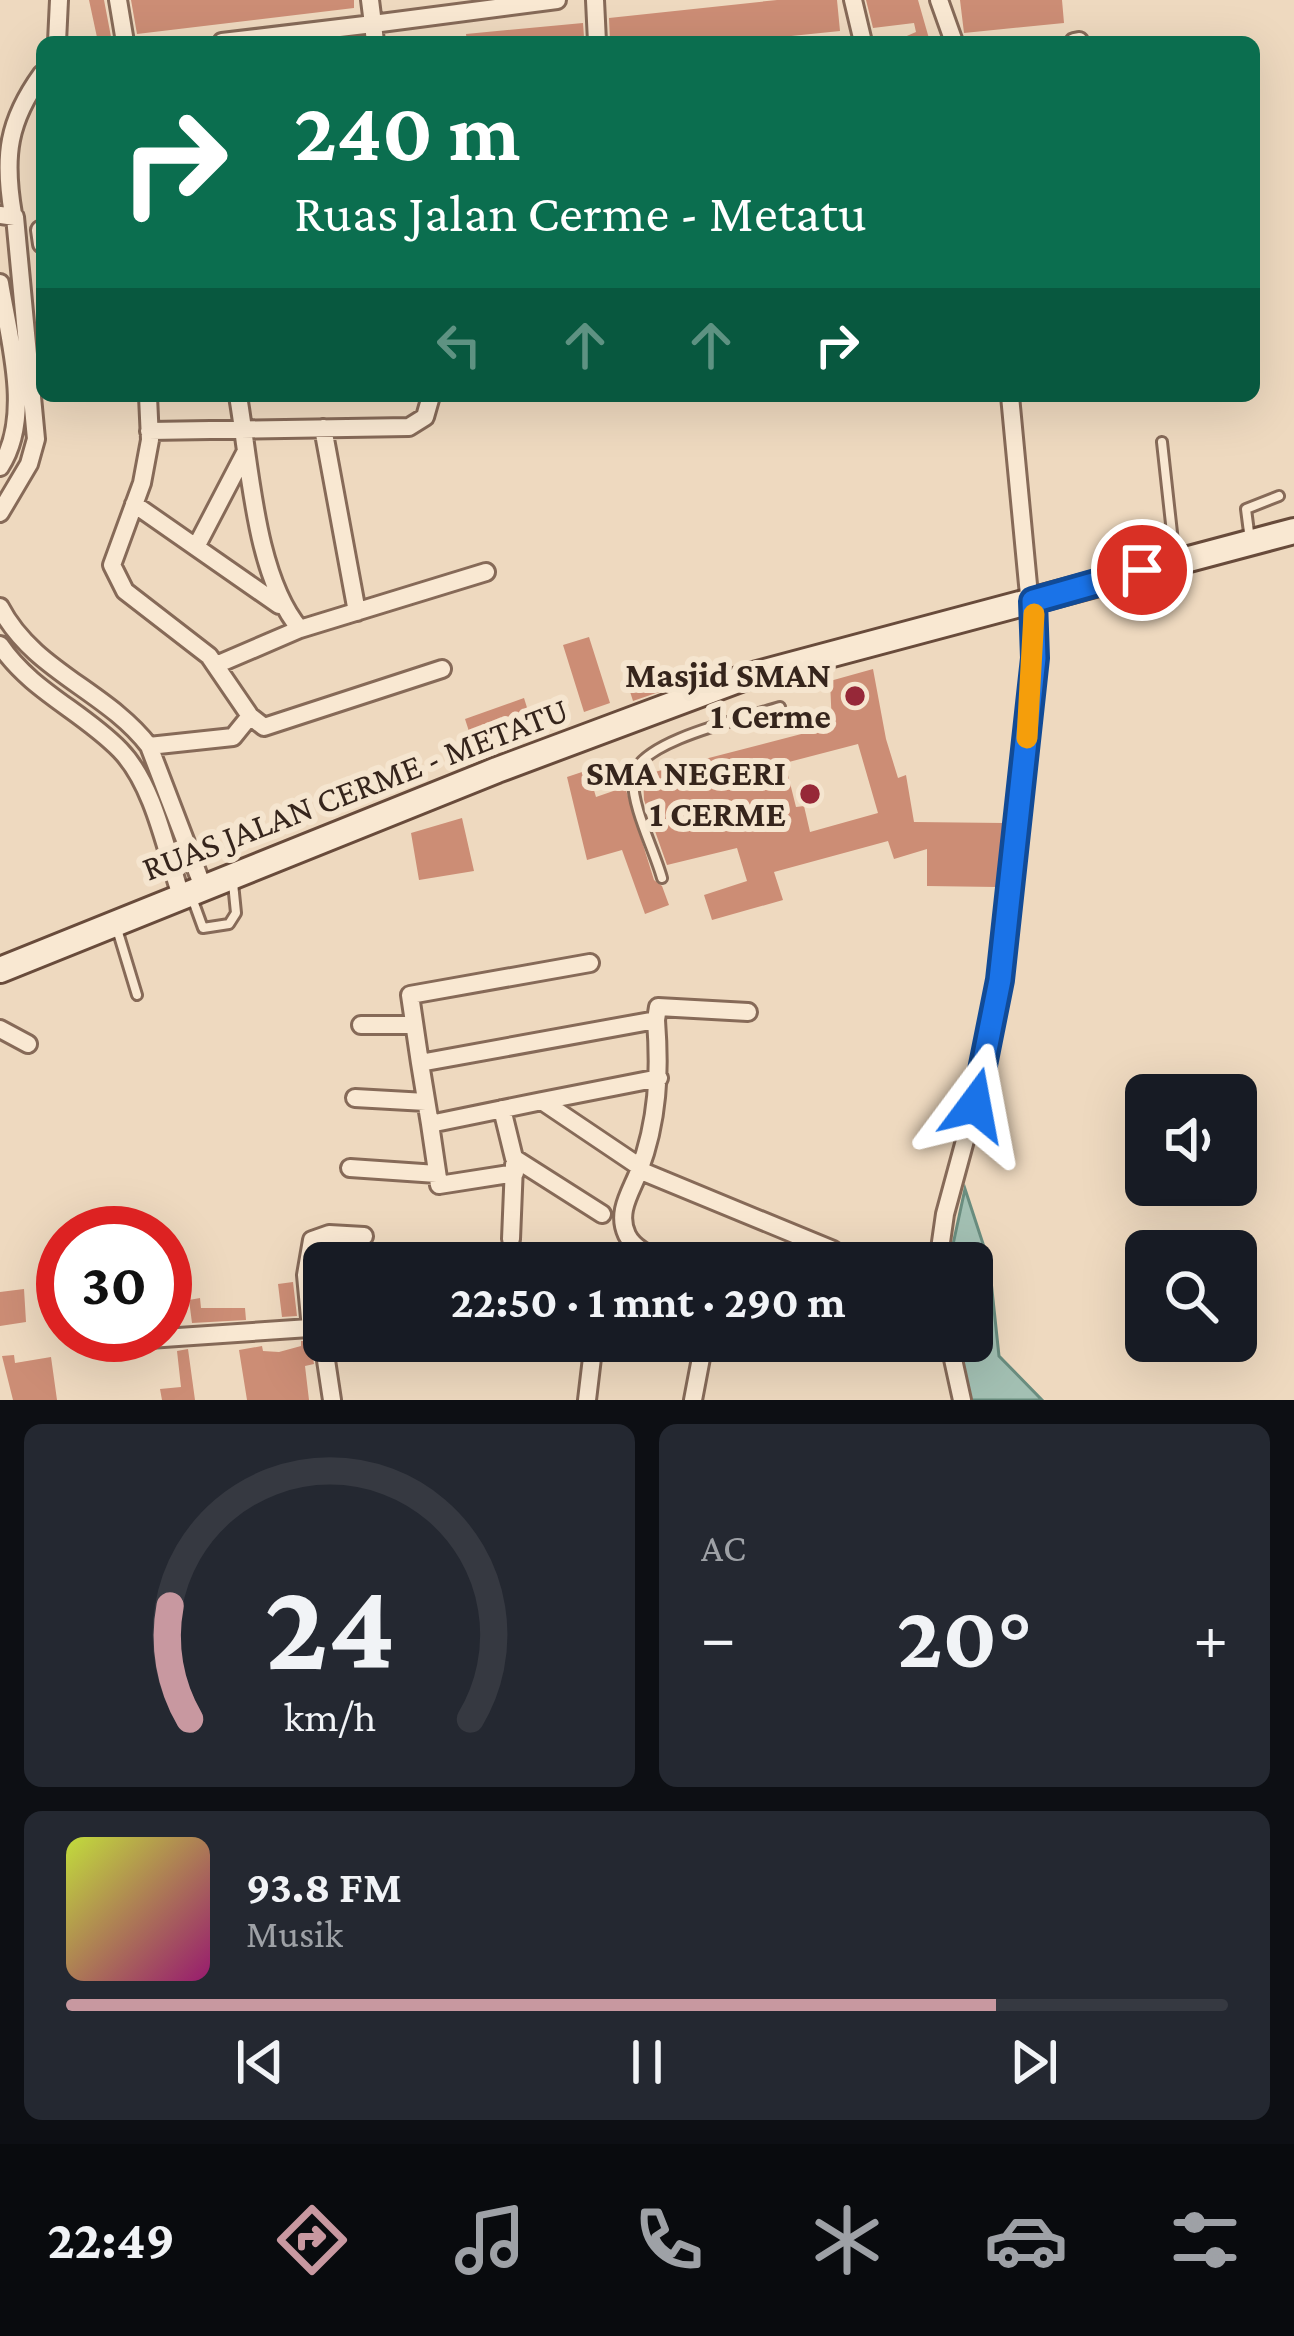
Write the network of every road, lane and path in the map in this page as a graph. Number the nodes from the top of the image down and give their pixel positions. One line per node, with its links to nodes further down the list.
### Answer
1 (59, 0): 9 (street)
2 (118, 0): 10 (street)
3 (370, 0): 8 (street)
4 (556, 0): 8 (street)
5 (595, 0): 12 (street)
6 (853, 0): 13 (street)
7 (939, 0): 14 (street)
8 (374, 33): 11 (street)
9 (57, 36)
10 (124, 36)
11 (323, 36)
12 (597, 36)
13 (862, 36)
14 (952, 36)
15 (36, 82): 16 (street)
16 (6, 214): 18 (street)
17 (36, 274): 18 (street)
18 (6, 277): 28 (street); 31 (street)
19 (148, 402): 25 (street)
20 (239, 402): 24 (street)
21 (429, 402): 23 (street)
22 (1010, 402): 37 (street)
23 (323, 428): 24 (street); 40 (street)
24 (244, 429): 25 (street); 27 (street)
25 (149, 430): 30 (street)
26 (1162, 442): 35 (lane)
27 (245, 453): 34 (street); 38 (street)
28 (0, 467)
29 (1280, 496): 33 (lane)
30 (134, 504): 34 (street); 43 (street)
31 (0, 513)
32 (1294, 531): 33 (main road, RUAS JALAN CERME - METATU)
33 (1251, 542): 35 (main road, RUAS JALAN CERME - METATU)
34 (197, 545): 38 (street)
35 (1175, 561): 37 (main road, RUAS JALAN CERME - METATU)
36 (486, 572): 40 (street)
37 (1033, 601): 48 (main road, RUAS JALAN CERME - METATU); 84 (street)
38 (280, 605): 41 (street)
39 (0, 607): 45 (street)
40 (357, 612): 41 (street)
41 (300, 629): 43 (street)
42 (0, 645): 46 (street)
43 (216, 665): 51 (street)
44 (442, 669): 51 (street)
45 (55, 670): 46 (street); 47 (street)
46 (39, 688): 50 (street)
47 (82, 690): 50 (street); 53 (street)
48 (666, 707): 52 (lane); 54 (main road, RUAS JALAN CERME - METATU)
49 (780, 707): 52 (lane)
50 (66, 710): 56 (street)
51 (250, 716): 53 (street)
52 (675, 740): 55 (lane)
53 (149, 746): 56 (street)
54 (232, 876): 56 (main road, RUAS JALAN CERME - METATU); 56 (lane)
55 (662, 878)
56 (192, 892): 57 (main road, RUAS JALAN CERME - METATU)
57 (115, 922): 59 (main road, RUAS JALAN CERME - METATU); 60 (lane)
58 (590, 963): 64 (street)
59 (0, 970)
60 (137, 995)
61 (748, 1012): 62 (street)
62 (656, 1020): 67 (street); 68 (street)
63 (361, 1025): 64 (street)
64 (414, 1025): 67 (street)
65 (0, 1029): 66 (street)
66 (28, 1044)
67 (420, 1063): 71 (street)
68 (659, 1078): 70 (street); 76 (street)
69 (355, 1097): 71 (street)
70 (542, 1101): 72 (street); 76 (street)
71 (426, 1102): 73 (street)
72 (502, 1109): 73 (street); 74 (street)
73 (430, 1124): 77 (street)
74 (514, 1166): 77 (street); 78 (street); 80 (street)
75 (350, 1168): 77 (street)
76 (640, 1169): 82 (street); 83 (street)
77 (437, 1174)
78 (602, 1214)
79 (364, 1236): 81 (street)
80 (512, 1239)
81 (312, 1242)
82 (633, 1242)
83 (814, 1242)
84 (943, 1242)
85 (303, 1329): 86 (street)
86 (192, 1336)
87 (325, 1362): 91 (street)
88 (592, 1362): 92 (street)
89 (700, 1362): 93 (street)
90 (954, 1362): 94 (street)
91 (332, 1400)
92 (587, 1400)
93 (693, 1400)
94 (962, 1400)

